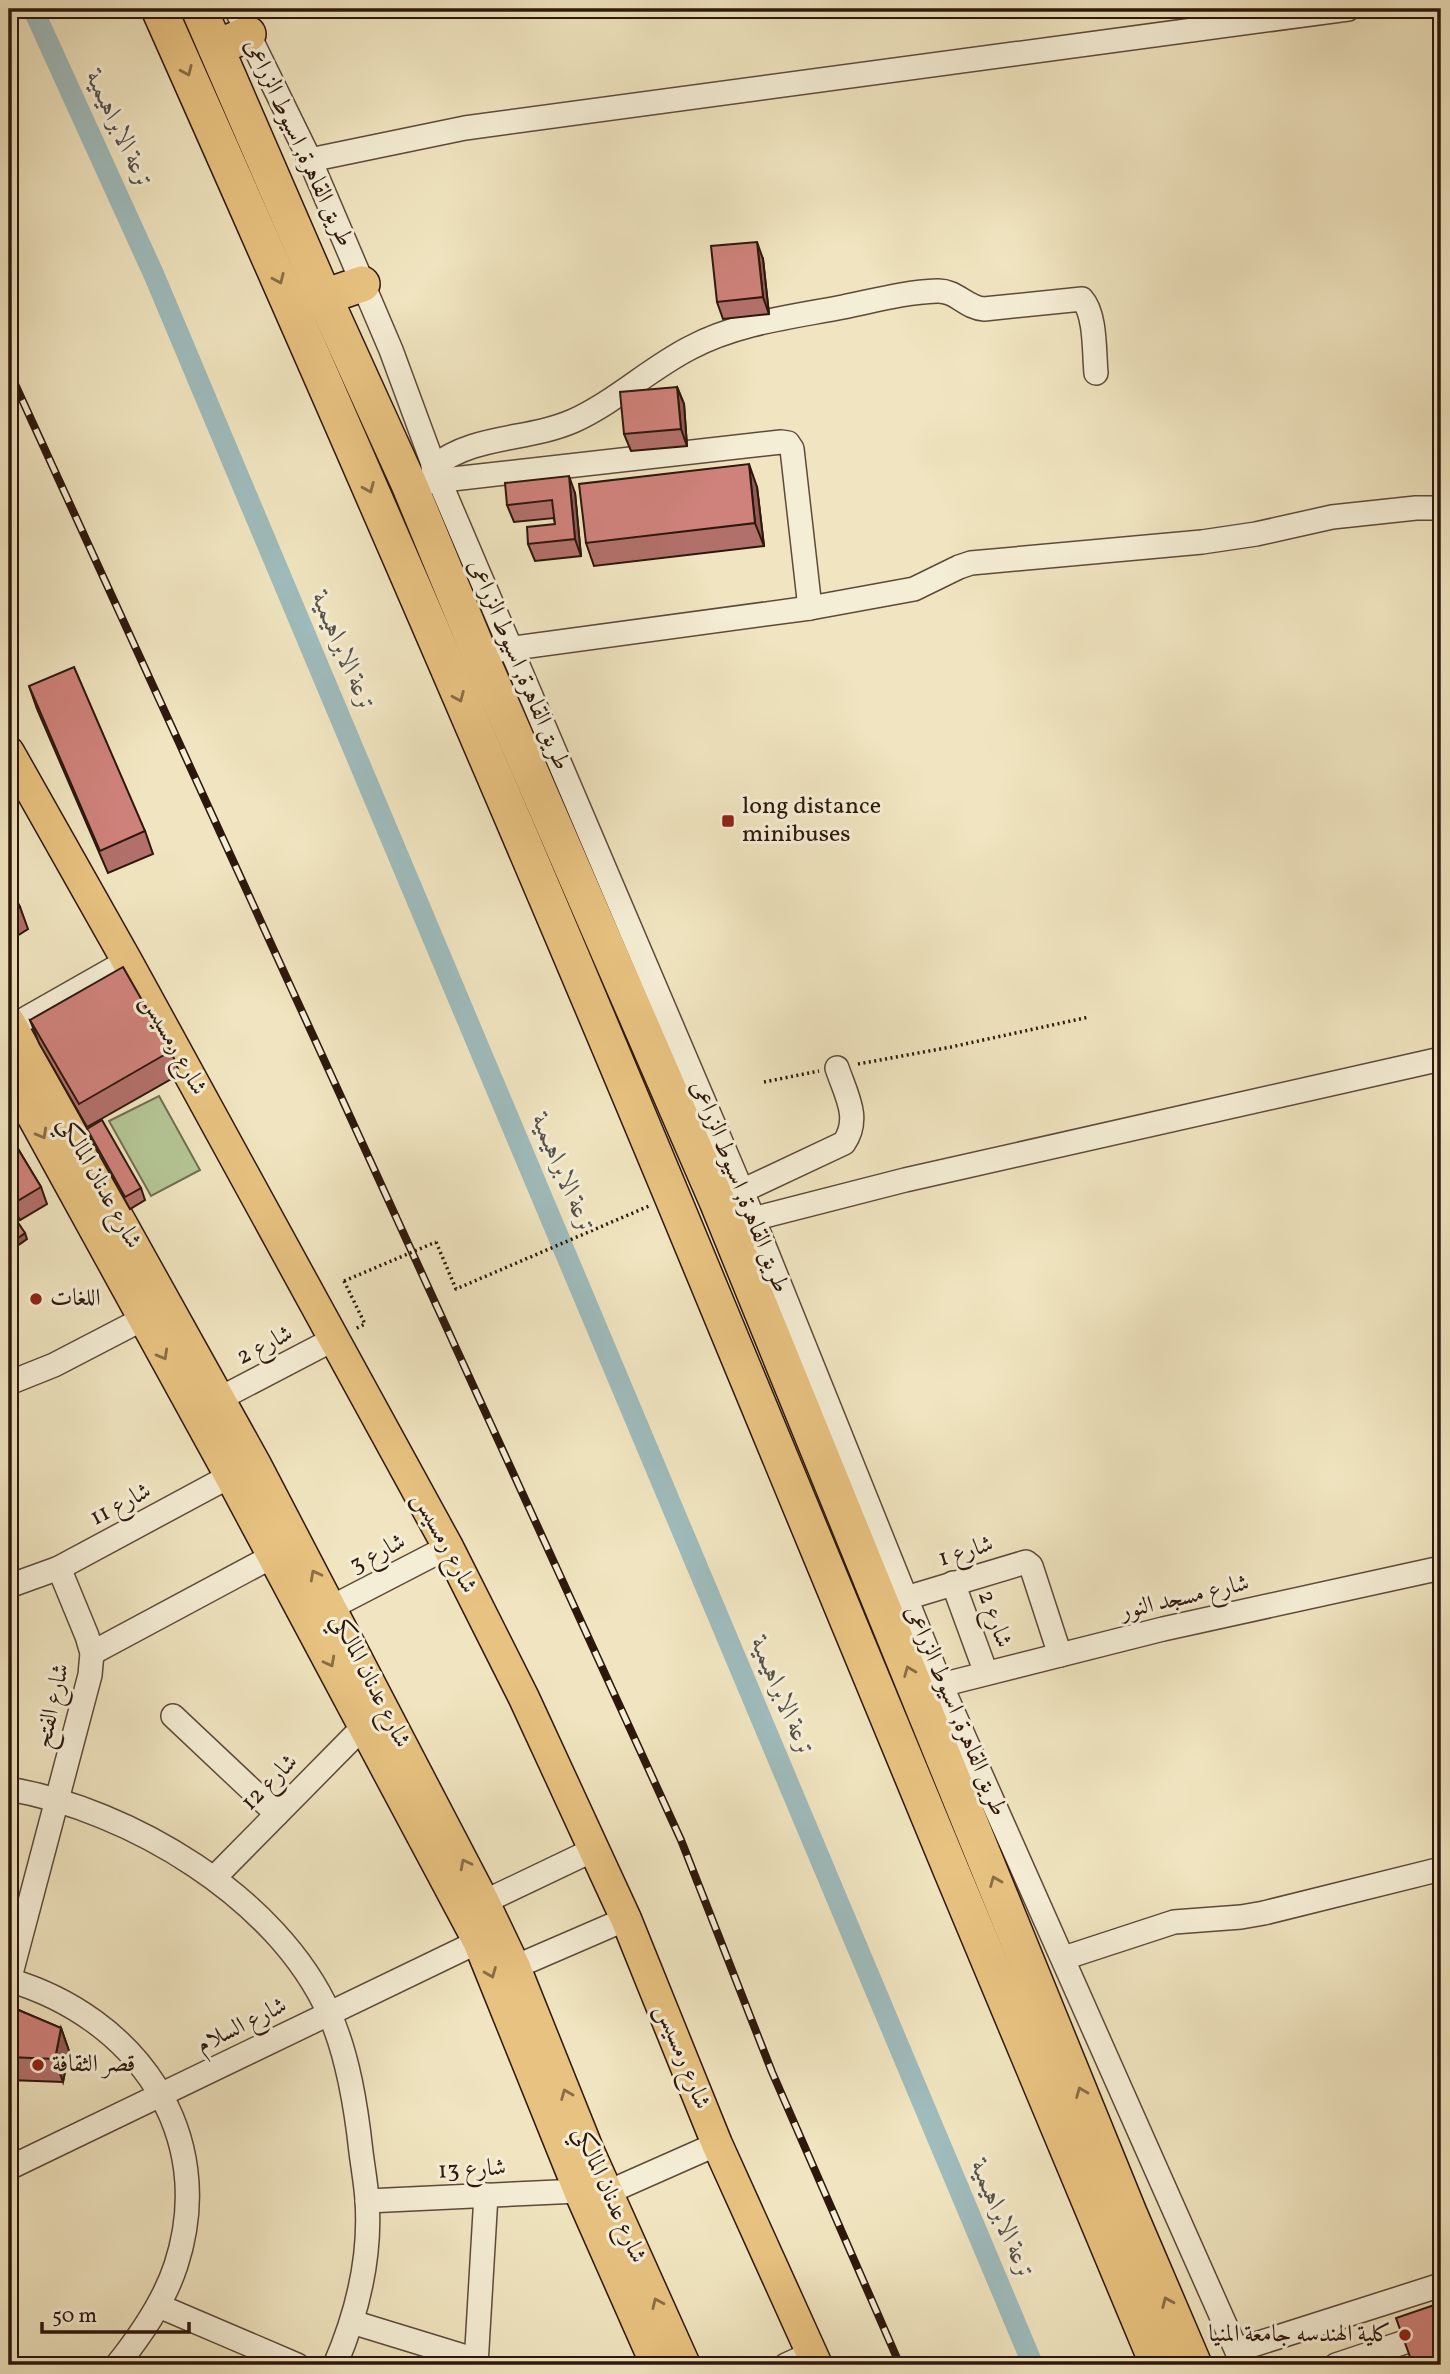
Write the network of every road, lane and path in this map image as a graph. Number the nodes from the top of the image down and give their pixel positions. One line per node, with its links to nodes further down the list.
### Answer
1 (159, 9): 24 (highway, one-way to 24)
2 (199, 9): 5 (highway, طريق القاهرة, اسيوط الزراعى)
3 (1348, 9): 6 (street)
4 (242, 22): 5 (highway); 6 (street, طريق القاهرة, اسيوط الزراعى)
5 (216, 48): 8 (highway, طريق القاهرة, اسيوط الزراعى)
6 (310, 160): 7 (street, طريق القاهرة, اسيوط الزراعى)
7 (362, 284): 8 (highway); 10 (street, طريق القاهرة, اسيوط الزراعى)
8 (324, 297): 10 (highway, طريق القاهرة, اسيوط الزراعى)
9 (1096, 373): 10 (street)
10 (427, 477): 12 (street); 13 (highway, طريق القاهرة, اسيوط الزراعى)
11 (1441, 508): 12 (street)
12 (810, 608): 13 (street)
13 (495, 651): 22 (highway, طريق القاهرة, اسيوط الزراعى)
14 (9, 752): 15 (main road, شارع رمسيس)
15 (127, 961): 17 (street); 27 (main road, شارع رمسيس)
16 (1089, 1017): 19 (path)
17 (10, 1025): 25 (main road, شارع عدنان المالكي)
18 (1441, 1059): 22 (street)
19 (837, 1068): 21 (path); 22 (street)
20 (9, 1074): 25 (main road, شارع عدنان المالكي, one-way to 25)
21 (764, 1082)
22 (738, 1203): 24 (highway); 37 (street, طريق القاهرة, اسيوط الزراعى); 57 (highway, طريق القاهرة, اسيوط الزراعى, one-way to 22)
23 (638, 1211): 26 (path, bridge)
24 (680, 1217): 58 (highway)
25 (155, 1312): 28 (street); 29 (main road, شارع عدنان المالكي); 30 (main road, شارع عدنان المالكي, one-way to 30)
26 (360, 1314)
27 (334, 1339): 29 (street, شارع 2); 31 (main road, شارع رمسيس)
28 (9, 1383)
29 (219, 1399): 30 (main road, شارع عدنان المالكي)
30 (243, 1469): 32 (main road, شارع عدنان المالكي); 33 (street, شارع 11); 38 (main road, شارع عدنان المالكي, one-way to 30)
31 (448, 1547): 38 (street, شارع 3); 48 (main road, شارع رمسيس)
32 (273, 1556): 39 (street); 44 (main road, شارع عدنان المالكي, one-way to 44)
33 (59, 1568): 36 (street, شارع 11); 39 (street, شارع الفتح)
34 (1441, 1568): 40 (street, شارع مسجد النور)
35 (953, 1583): 37 (street, شارع 1); 40 (street, شارع 1); 41 (street, شارع 2)
36 (9, 1586)
37 (906, 1598): 42 (street, طريق القاهرة, اسيوط الزراعى)
38 (332, 1608): 51 (main road, شارع عدنان المالكي, one-way to 38)
39 (92, 1653): 46 (street, شارع الفتح)
40 (1060, 1655): 41 (street, شارع مسجد النور)
41 (986, 1674): 42 (street, شارع مسجد النور)
42 (941, 1685): 54 (street, طريق القاهرة, اسيوط الزراعى)
43 (173, 1716): 47 (street)
44 (365, 1726): 47 (street, شارع 12); 53 (main road, شارع عدنان المالكي)
45 (9, 1789): 46 (street)
46 (56, 1802): 50 (street); 56 (street, شارع الفتح)
47 (277, 1814): 50 (street, شارع 12)
48 (595, 1849): 51 (street); 52 (main road, شارع رمسيس)
49 (1441, 1869): 54 (street)
50 (214, 1878): 59 (street)
51 (484, 1902): 53 (main road, شارع عدنان المالكي)
52 (626, 1919): 55 (street); 61 (main road, شارع رمسيس)
53 (488, 1936): 55 (main road, شارع عدنان المالكي); 59 (street, شارع السلام); 64 (main road, شارع عدنان المالكي, one-way to 64)
54 (1064, 1958): 70 (street, طريق القاهرة, اسيوط الزراعى)
55 (515, 1968): 64 (main road, شارع عدنان المالكي, one-way to 55)
56 (9, 1981): 60 (street)
57 (1043, 1998): 58 (highway); 79 (highway, طريق القاهرة, اسيوط الزراعى, one-way to 57)
58 (1007, 2011): 78 (highway)
59 (329, 2013): 60 (street, شارع السلام); 65 (street)
60 (161, 2095): 62 (street, شارع السلام); 67 (street)
61 (717, 2144): 64 (street); 71 (main road, شارع رمسيس)
62 (9, 2168)
63 (486, 2195): 64 (street, شارع 13); 65 (street, شارع 13); 72 (street)
64 (590, 2195): 73 (main road, شارع عدنان المالكي); 77 (main road, شارع عدنان المالكي, one-way to 64)
65 (368, 2201): 68 (street)
66 (1441, 2285): 70 (street)
67 (159, 2306): 74 (street); 75 (street)
68 (352, 2322): 72 (street); 76 (street)
69 (1441, 2330): 80 (street)
70 (1240, 2358)
71 (805, 2361)
72 (476, 2362)
73 (651, 2364)
74 (117, 2365)
75 (297, 2365)
76 (335, 2365)
77 (685, 2365)
78 (1158, 2365)
79 (1194, 2365)
80 (1336, 2365)

